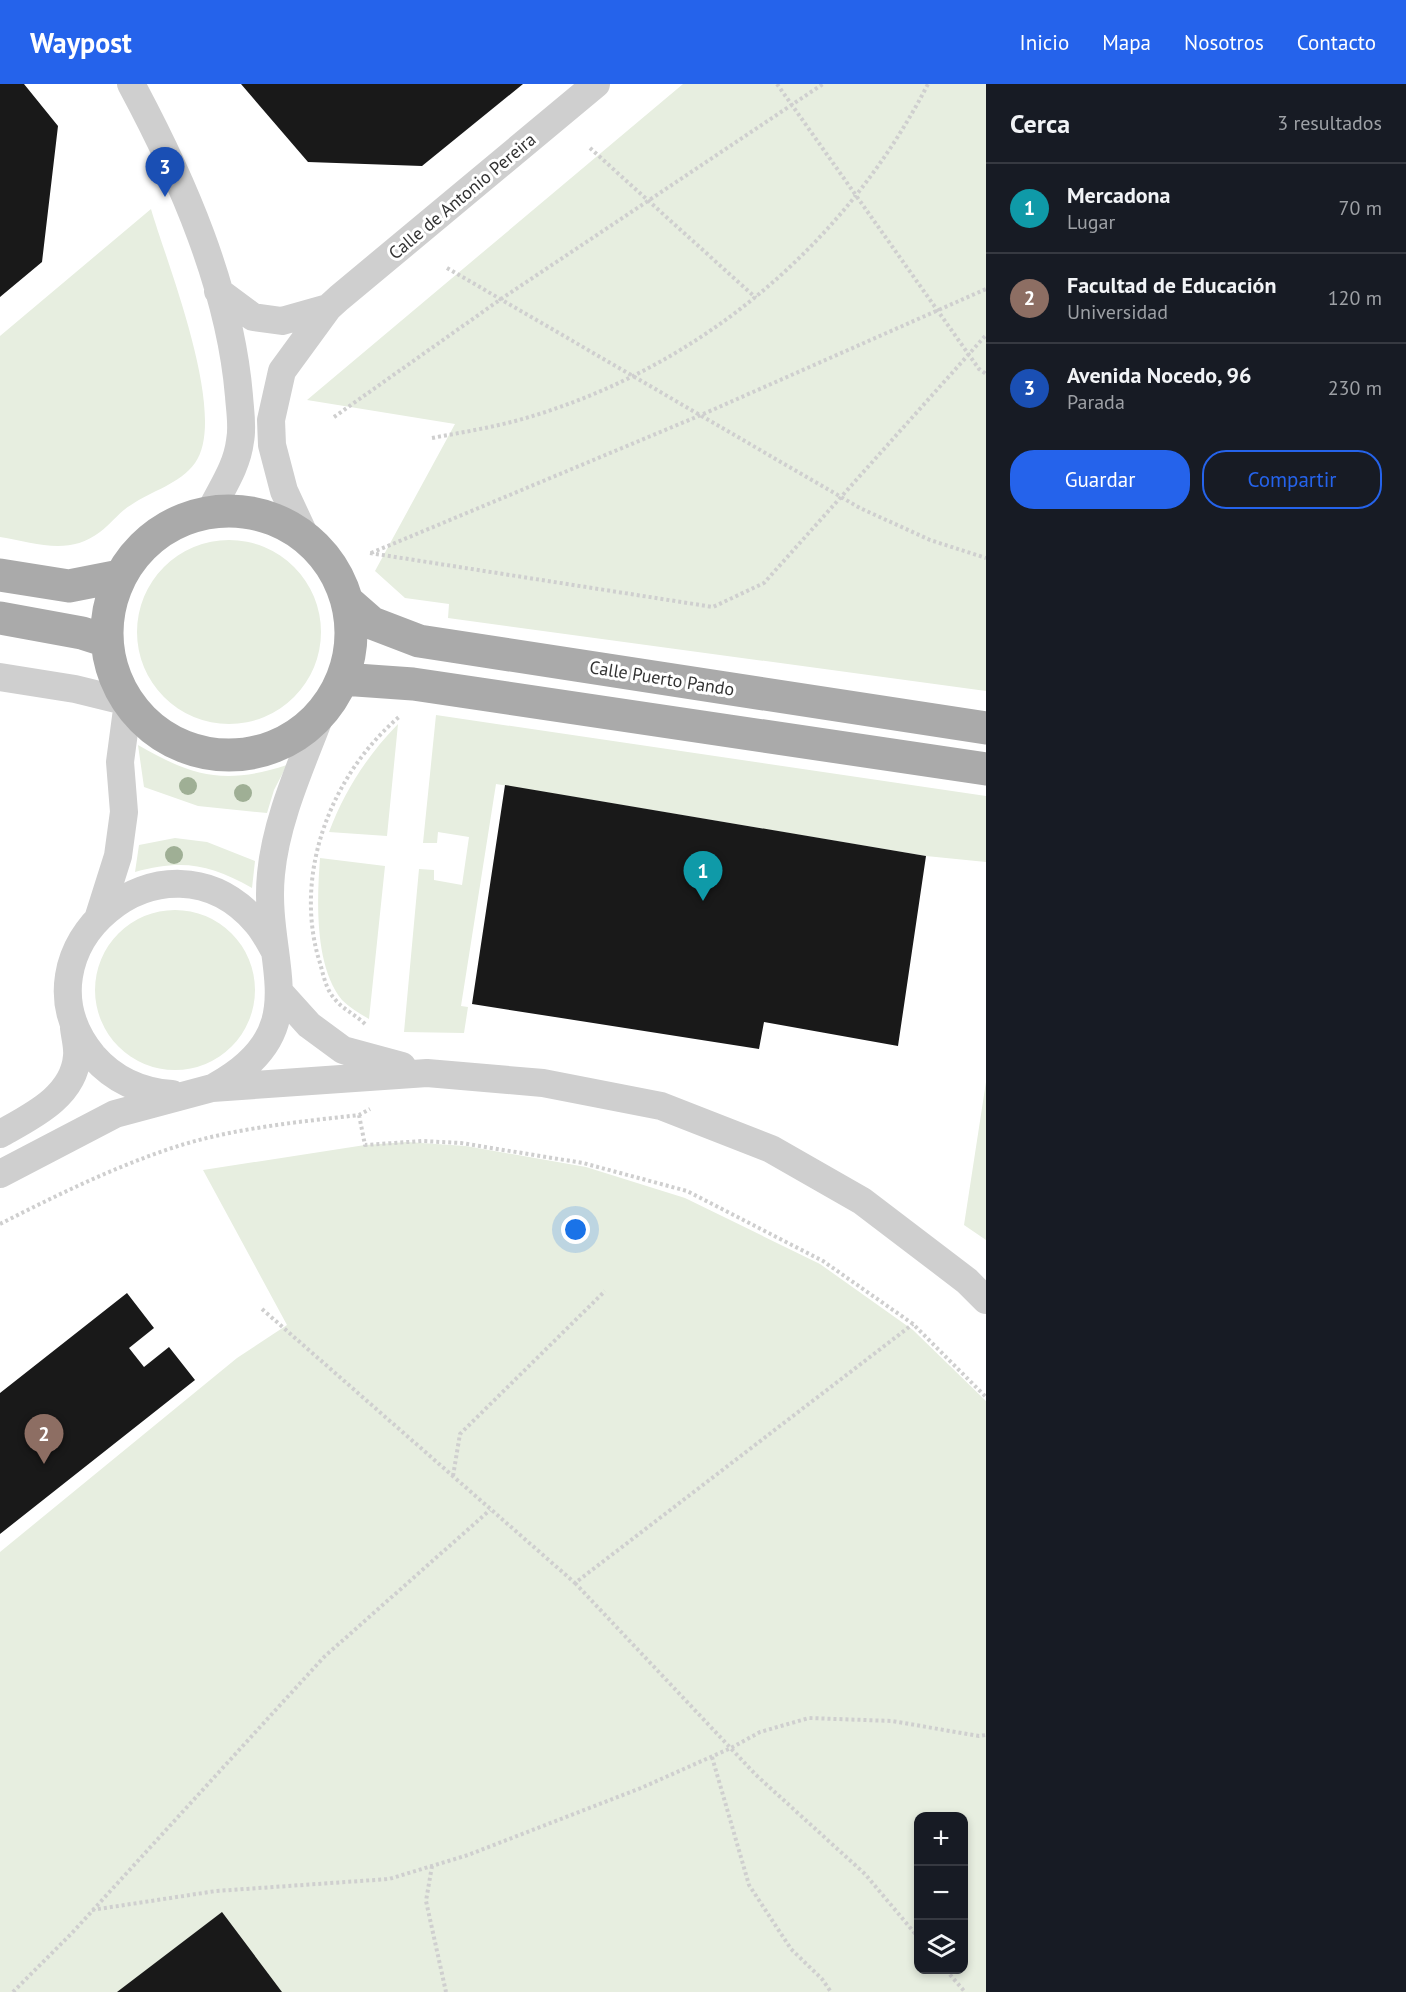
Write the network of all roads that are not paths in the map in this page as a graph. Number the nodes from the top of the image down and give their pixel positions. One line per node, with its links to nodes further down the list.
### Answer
1 (131, 84): 3 (street)
2 (596, 84): 4 (street, Calle de Antonio Pereira)
3 (218, 291): 4 (street, Calle de Antonio Pereira); 5 (street)
4 (328, 308): 6 (street, Calle de Antonio Pereira)
5 (210, 512): 6 (main road); 8 (main road)
6 (305, 536): 9 (main road)
7 (0, 575): 8 (main road)
8 (120, 576): 11 (main road)
9 (348, 602): 13 (main road); 16 (main road, Calle Puerto Pando)
10 (0, 618): 11 (main road)
11 (107, 641): 14 (main road)
12 (0, 677): 14 (street)
13 (342, 680): 15 (main road); 17 (main road)
14 (128, 702): 15 (main road); 18 (street)
15 (321, 713): 19 (street)
16 (986, 728)
17 (986, 769)
18 (99, 916): 19 (street); 21 (street)
19 (274, 950): 20 (street)
20 (281, 993): 22 (street); 23 (street)
21 (73, 1020): 24 (street); 25 (street)
22 (427, 1073): 23 (street); 27 (street)
23 (212, 1088): 24 (street)
24 (180, 1095): 26 (street)
25 (0, 1134)
26 (0, 1174)
27 (980, 1288)

